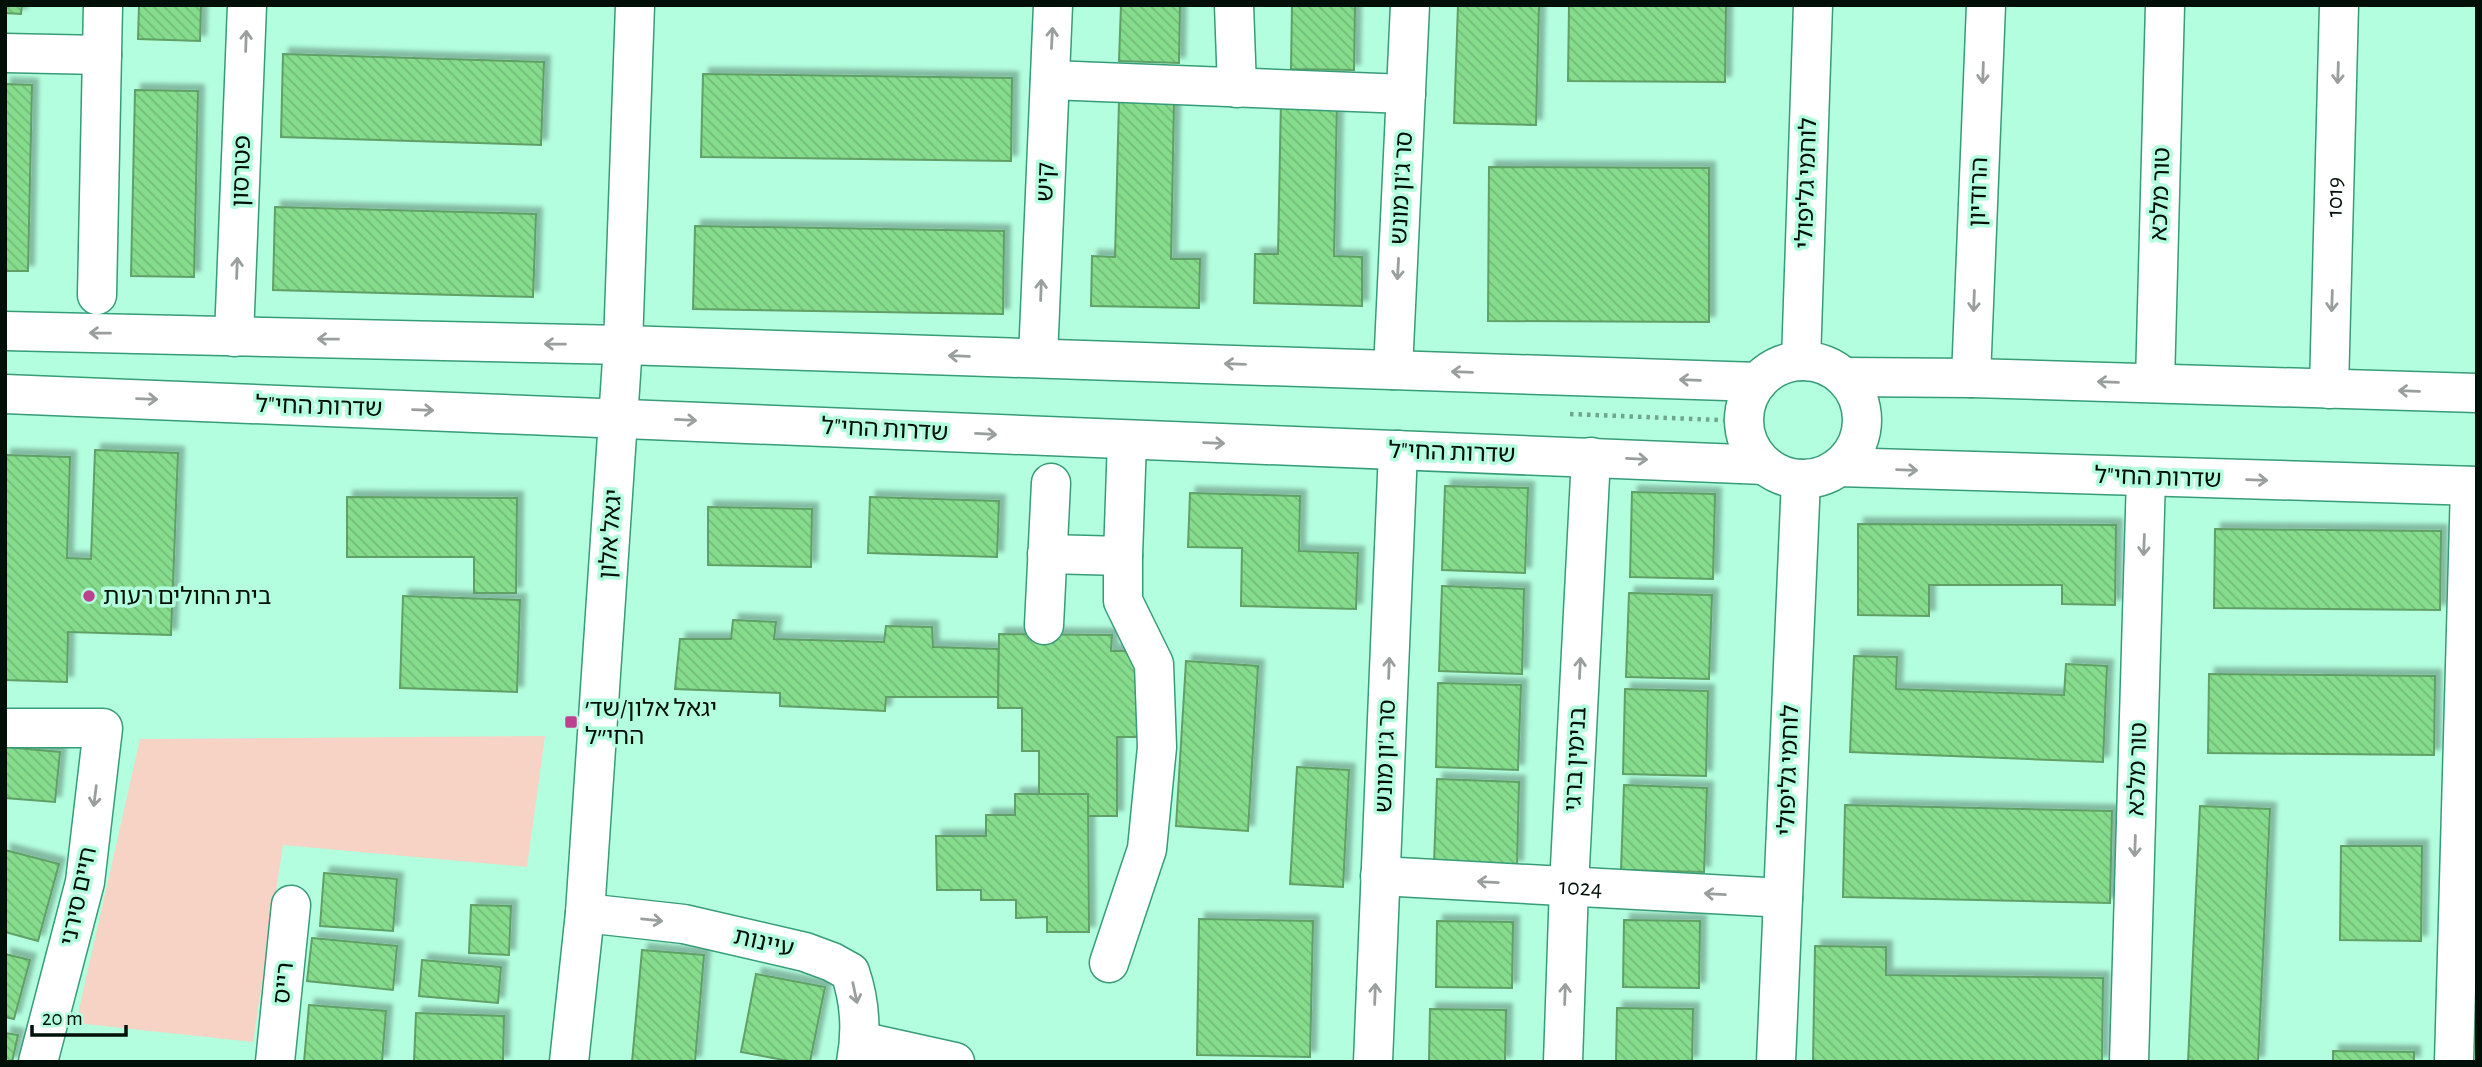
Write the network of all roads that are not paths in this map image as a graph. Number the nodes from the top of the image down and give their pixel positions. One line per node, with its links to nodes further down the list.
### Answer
1 (103, 5): 12 (street)
2 (247, 5): 18 (street, פטרסון, one-way to 2)
3 (635, 5): 19 (street, יגאל אלון)
4 (1053, 5): 13 (street, קיש, one-way to 4)
5 (1234, 5): 14 (street)
6 (1410, 5): 15 (street, סר ג'ון מונש)
7 (1813, 5): 21 (street, לוחמי גליפולי)
8 (1986, 5): 24 (street, הרודיון, one-way to 24)
9 (2165, 5): 26 (street, טור מלכא)
10 (2339, 5): 27 (street, 1019, one-way to 27)
11 (5, 53): 12 (street)
12 (102, 55): 16 (street)
13 (1050, 80): 14 (street); 20 (street, קיש, one-way to 13)
14 (1237, 88): 15 (street)
15 (1406, 94): 22 (street, סר ג'ון מונש, one-way to 22)
16 (97, 295)
17 (5, 331): 18 (street, one-way to 17)
18 (234, 337): 19 (street, one-way to 18)
19 (623, 345): 20 (street, one-way to 19); 30 (street, יגאל אלון)
20 (1038, 358): 22 (street, one-way to 20)
21 (1801, 360): 23 (street); 25 (street)
22 (1393, 370): 25 (street, one-way to 22)
23 (1844, 377): 24 (street); 35 (street)
24 (1971, 378): 26 (street, one-way to 24)
25 (1746, 382): 34 (street)
26 (2155, 383): 27 (street)
27 (2329, 389): 28 (street, one-way to 27)
28 (2477, 393)
29 (5, 394): 30 (street, שדרות החי"ל, one-way to 30)
30 (617, 417): 31 (street, שדרות החי"ל, one-way to 31); 48 (street, יגאל אלון)
31 (1127, 440): 32 (street, שדרות החי"ל, one-way to 32); 41 (street)
32 (1398, 450): 33 (street, שדרות החי"ל); 44 (street, סר ג'ון מונש, one-way to 32)
33 (1591, 457): 34 (street, שדרות החי"ל, one-way to 34); 45 (street, בנימין ברגי, one-way to 33)
34 (1750, 465): 37 (street)
35 (1839, 467): 36 (street, שדרות החי"ל, one-way to 36); 37 (street)
36 (2146, 477): 39 (street, שדרות החי"ל, one-way to 39); 58 (street, טור מלכא, one-way to 58)
37 (1801, 479): 46 (street, לוחמי גליפולי)
38 (1051, 483): 40 (street)
39 (2473, 486): 59 (street)
40 (1047, 554): 41 (street); 42 (street)
41 (1123, 556): 49 (street)
42 (1044, 625)
43 (5, 728): 51 (street, חיים סירני, one-way to 51)
44 (1380, 876): 45 (street, 1024, one-way to 44); 55 (street, סר ג'ון מונש, one-way to 44)
45 (1569, 886): 46 (street, 1024, one-way to 45); 56 (street, בנימין ברגי, one-way to 45)
46 (1783, 898): 57 (street, לוחמי גליפולי)
47 (291, 905): 52 (street, רייס)
48 (584, 913): 50 (street, עיינות, one-way to 50); 53 (street, יגאל אלון)
49 (1109, 962)
50 (858, 1051): 54 (street)
51 (38, 1062)
52 (275, 1062)
53 (569, 1062)
54 (955, 1062)
55 (1373, 1062)
56 (1563, 1062)
57 (1776, 1062)
58 (2129, 1062)
59 (2454, 1062)

